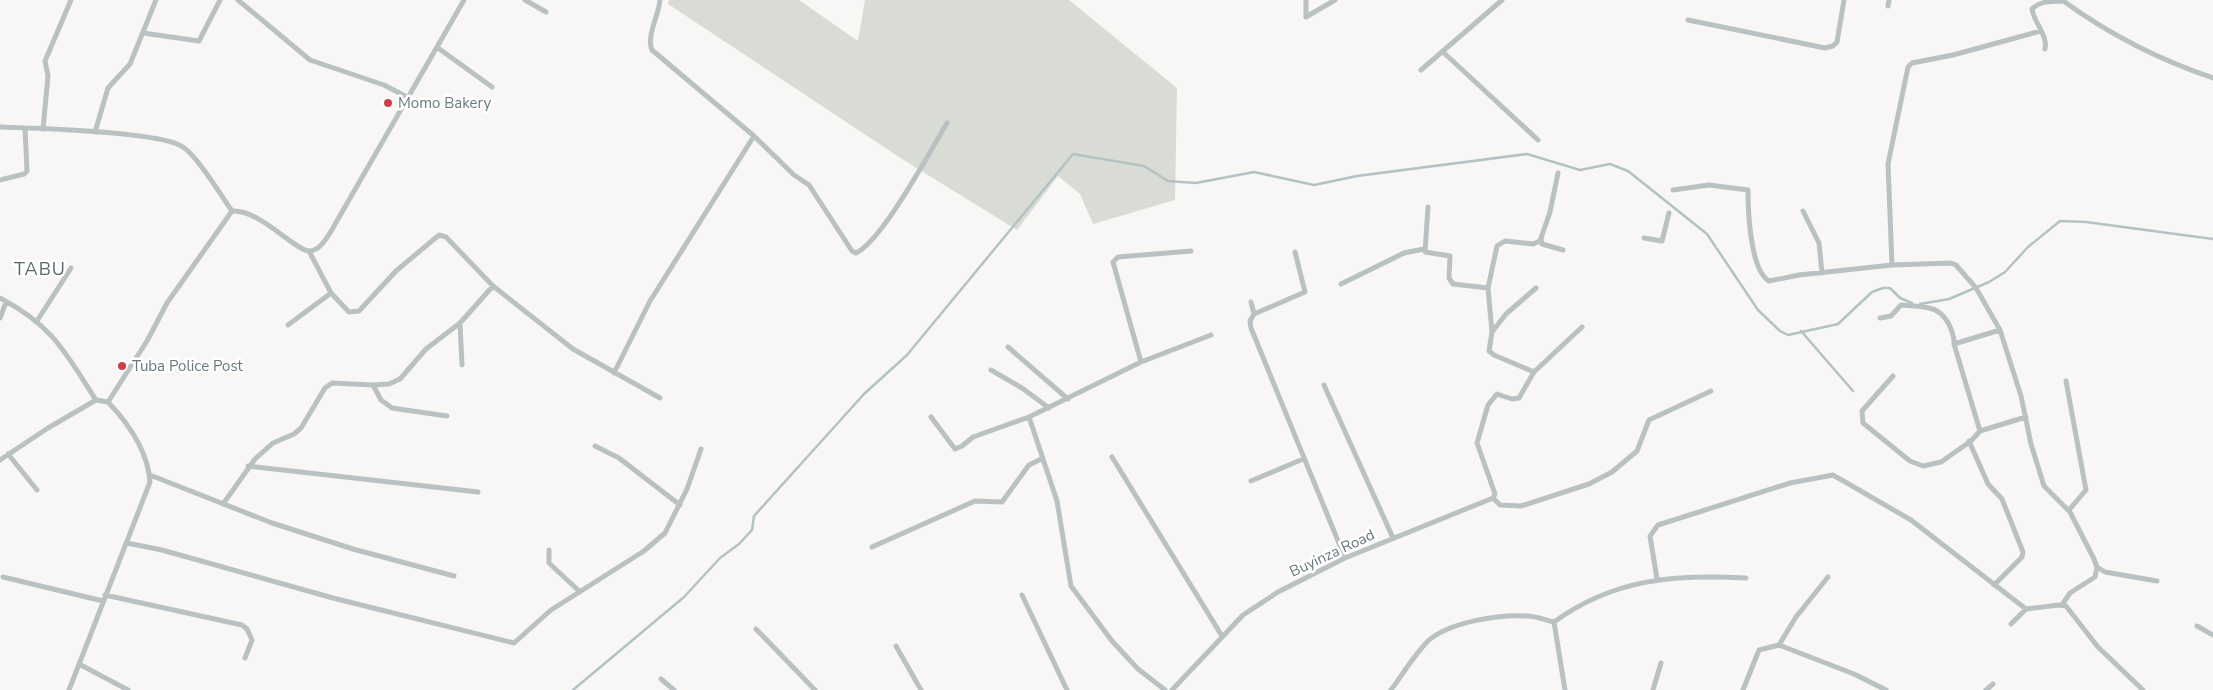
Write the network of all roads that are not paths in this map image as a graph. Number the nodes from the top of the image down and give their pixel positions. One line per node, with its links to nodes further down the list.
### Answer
1 (71, 0): 27 (street)
2 (156, 0): 16 (street)
3 (220, 0): 16 (street)
4 (238, 0): 23 (street)
5 (464, 0): 17 (street)
6 (525, 0): 13 (street)
7 (660, 0): 29 (street)
8 (1306, 0): 9 (street)
9 (1335, 0)
10 (1502, 0): 19 (street)
11 (1844, 0): 14 (street)
12 (2063, 1): 15 (street); 21 (street)
13 (546, 12)
14 (1688, 20)
15 (2041, 31): 18 (street); 45 (street)
16 (144, 32): 28 (street)
17 (438, 48): 22 (street); 23 (street)
18 (2045, 49)
19 (1443, 52): 20 (street); 30 (street)
20 (1421, 70)
21 (2213, 78)
22 (492, 87)
23 (407, 97): 42 (street)
24 (947, 123): 29 (street)
25 (0, 127): 26 (street)
26 (25, 128): 27 (street); 32 (street)
27 (43, 129): 28 (street)
28 (94, 132): 35 (street)
29 (754, 136): 72 (street)
30 (1538, 140)
31 (1558, 173): 38 (street)
32 (0, 180)
33 (1673, 190): 47 (street)
34 (1428, 207): 40 (street)
35 (232, 211): 42 (street); 82 (street)
36 (1803, 211): 47 (street)
37 (1669, 213): 39 (street)
38 (1541, 238): 41 (street); 50 (street)
39 (1644, 238)
40 (1424, 249): 48 (street); 50 (street)
41 (1563, 250)
42 (309, 251): 52 (street)
43 (1191, 251): 68 (street)
44 (1295, 252): 56 (street)
45 (1892, 265): 47 (street); 63 (street)
46 (71, 268): 59 (street)
47 (1822, 273)
48 (1341, 284)
49 (493, 286): 52 (street); 60 (street); 72 (street)
50 (1488, 288): 64 (street)
51 (1536, 288): 64 (street)
52 (331, 293): 61 (street)
53 (0, 298): 54 (street)
54 (6, 302): 57 (street); 59 (street)
55 (1251, 302): 56 (street)
56 (1254, 314): 96 (street)
57 (0, 318)
58 (1880, 318): 66 (street)
59 (37, 321): 80 (street)
60 (460, 323): 69 (street); 76 (street)
61 (288, 325)
62 (1582, 328): 71 (street)
63 (2000, 330): 66 (street); 87 (street)
64 (1492, 332): 71 (street)
65 (1211, 335): 68 (street)
66 (1954, 344): 89 (street)
67 (1008, 347): 79 (street)
68 (1141, 362): 79 (street)
69 (462, 365)
70 (991, 370): 81 (street)
71 (1534, 372): 103 (street)
72 (614, 373): 78 (street)
73 (1893, 376): 90 (street)
74 (2066, 381): 106 (street)
75 (1324, 384): 107 (street)
76 (374, 385): 85 (street); 98 (street)
77 (1712, 391): 103 (street)
78 (660, 398)
79 (1068, 398): 83 (street)
80 (96, 400): 82 (street); 93 (street)
81 (1037, 400): 83 (street); 84 (street)
82 (108, 402): 99 (street)
83 (1048, 408): 84 (street)
84 (1039, 413): 88 (street)
85 (447, 416)
86 (931, 417): 88 (street)
87 (2026, 417): 89 (street); 106 (street)
88 (1029, 418): 95 (street)
89 (1980, 431): 90 (street)
90 (1969, 441): 119 (street)
91 (595, 446): 105 (street)
92 (701, 450): 105 (street)
93 (8, 454): 97 (street); 101 (street)
94 (1112, 457): 130 (street)
95 (1043, 458): 109 (street); 144 (street)
96 (1303, 459): 100 (street); 111 (street)
97 (0, 460)
98 (248, 466): 102 (street); 104 (street)
99 (150, 476): 104 (street); 108 (street)
100 (1251, 481)
101 (37, 490)
102 (478, 492)
103 (1494, 498): 107 (street, Buyinza Road)
104 (223, 504): 113 (street)
105 (680, 505): 120 (street)
106 (2069, 510): 112 (street)
107 (1393, 538): 111 (street, Buyinza Road)
108 (127, 543): 120 (street); 122 (street)
109 (872, 547)
110 (549, 550): 120 (street)
111 (1345, 558): 130 (street, Buyinza Road)
112 (2097, 567): 118 (street); 123 (street)
113 (454, 576)
114 (4, 577): 122 (street)
115 (1828, 577): 131 (street)
116 (1746, 578): 117 (street)
117 (1658, 580): 119 (street); 125 (street)
118 (2157, 581)
119 (1994, 585): 124 (street)
120 (579, 591)
121 (1022, 595): 143 (street)
122 (104, 598): 133 (street); 135 (street)
123 (2062, 605): 124 (street); 152 (street)
124 (2026, 609): 126 (street)
125 (1554, 622): 146 (street); 147 (street)
126 (2011, 624)
127 (2197, 626): 129 (street)
128 (756, 629): 141 (street)
129 (2213, 635)
130 (1222, 636): 145 (street, Buyinza Road)
131 (1779, 645): 149 (street); 150 (street)
132 (896, 646): 142 (street)
133 (245, 658)
134 (1661, 663): 148 (street)
135 (79, 664): 138 (street); 139 (street)
136 (661, 679): 140 (street)
137 (1993, 684): 151 (street)
138 (69, 690)
139 (128, 690)
140 (674, 690)
141 (815, 690)
142 (921, 690)
143 (1067, 690)
144 (1165, 690)
145 (1172, 690)
146 (1391, 690)
147 (1565, 690)
148 (1653, 690)
149 (1743, 690)
150 (1886, 690)
151 (1986, 690)
152 (2143, 690)

